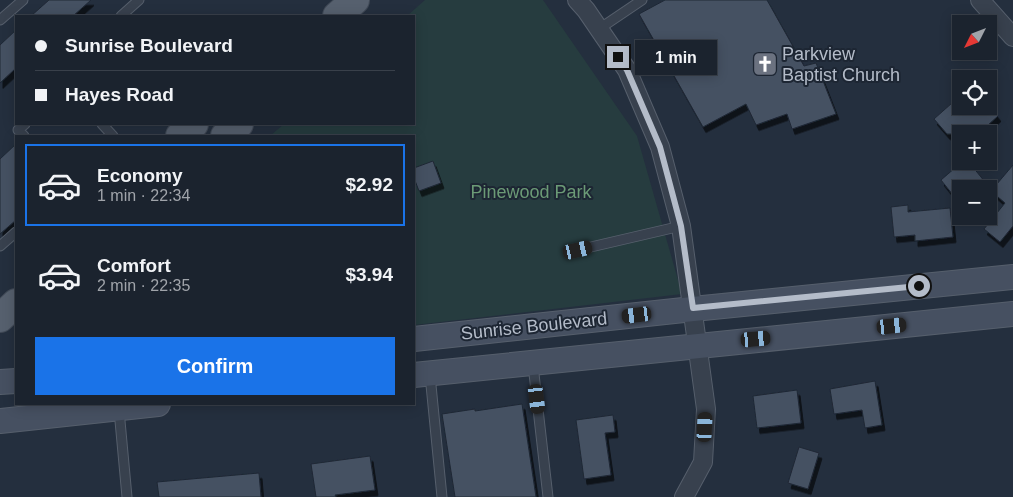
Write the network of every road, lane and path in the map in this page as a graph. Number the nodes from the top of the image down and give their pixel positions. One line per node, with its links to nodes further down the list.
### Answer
1 (23, 0): 9 (lane)
2 (139, 0): 7 (lane)
3 (355, 0): 8 (main road)
4 (578, 0): 10 (street)
5 (642, 0): 10 (lane)
6 (980, 0): 11 (street)
7 (122, 15)
8 (338, 15)
9 (0, 20)
10 (599, 29): 20 (street)
11 (1013, 36)
12 (24, 125): 16 (lane)
13 (103, 125): 17 (lane)
14 (193, 125): 18 (main road)
15 (238, 125): 19 (main road)
16 (23, 135)
17 (112, 135)
18 (181, 135)
19 (226, 135)
20 (681, 226): 23 (lane); 26 (street)
21 (15, 233): 22 (lane)
22 (0, 246)
23 (578, 250)
24 (1013, 277): 26 (main road, Sunrise Boulevard)
25 (15, 304): 28 (main road)
26 (693, 308): 29 (main road, Sunrise Boulevard); 30 (street)
27 (1013, 314): 30 (main road, Sunrise Boulevard)
28 (0, 318)
29 (415, 339)
30 (697, 345): 31 (main road, Sunrise Boulevard); 41 (street)
31 (533, 362): 32 (main road, Sunrise Boulevard); 40 (lane)
32 (422, 374): 39 (lane)
33 (15, 380): 34 (main road)
34 (0, 382)
35 (148, 405): 36 (main road)
36 (119, 408): 37 (main road); 38 (lane)
37 (0, 421)
38 (127, 497)
39 (442, 497)
40 (548, 497)
41 (684, 497)

